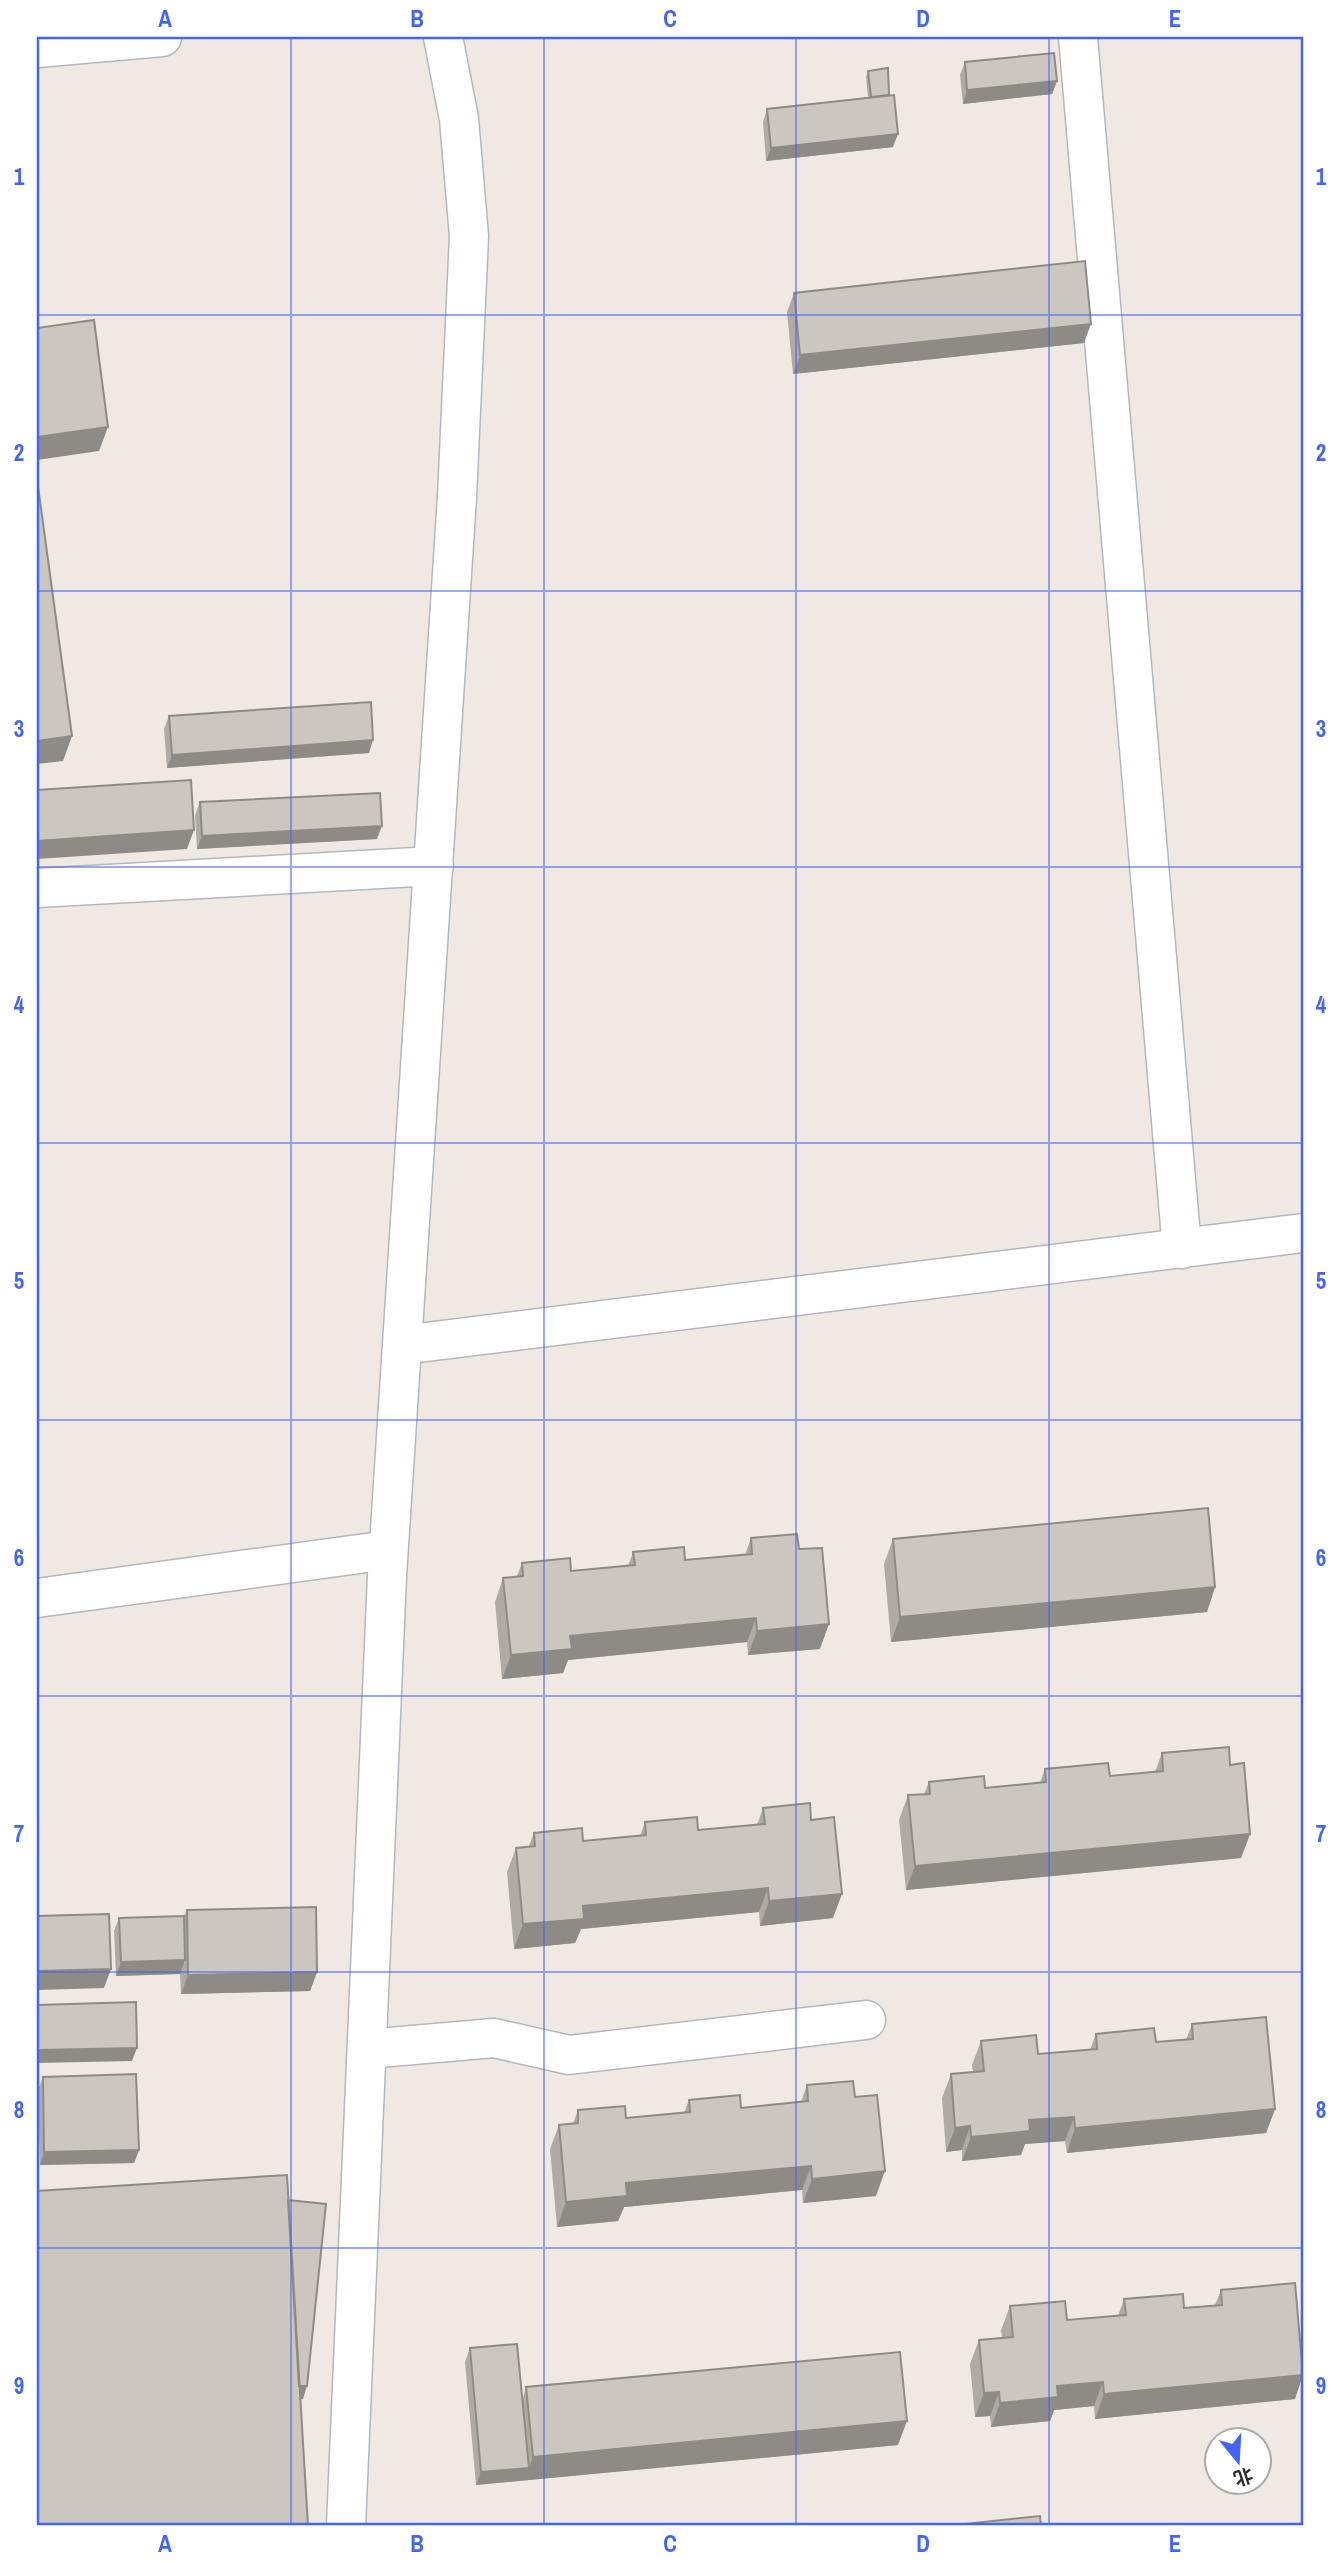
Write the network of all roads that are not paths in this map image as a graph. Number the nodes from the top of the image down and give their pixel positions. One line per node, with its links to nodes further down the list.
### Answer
1 (162, 37): 4 (street)
2 (443, 37): 5 (street)
3 (1078, 37): 8 (street)
4 (37, 48)
5 (433, 866): 6 (street); 9 (street)
6 (37, 888)
7 (1303, 1234): 8 (street)
8 (1182, 1249): 9 (street)
9 (402, 1345): 10 (street)
10 (388, 1550): 11 (street); 13 (street)
11 (37, 1598)
12 (866, 2020): 13 (street)
13 (367, 2049): 14 (street)
14 (346, 2526)

